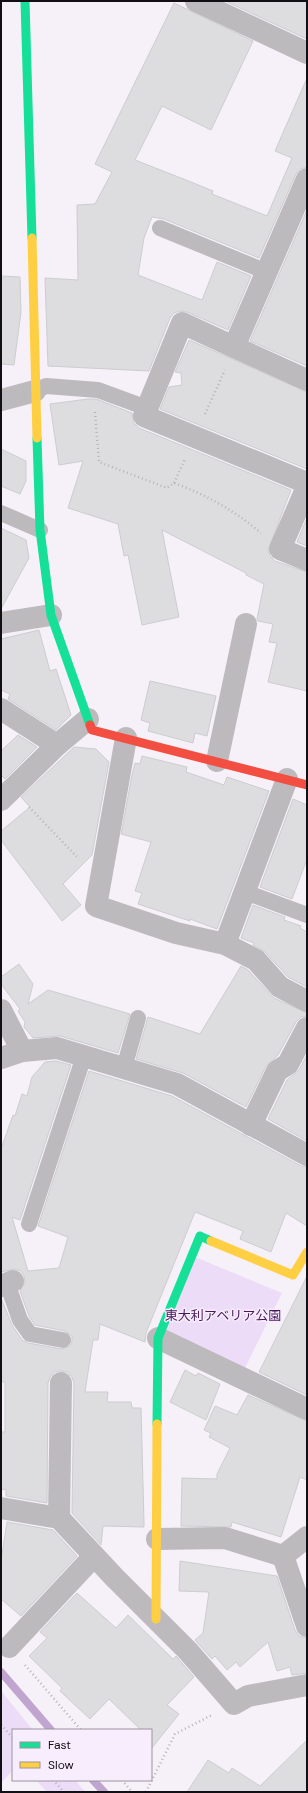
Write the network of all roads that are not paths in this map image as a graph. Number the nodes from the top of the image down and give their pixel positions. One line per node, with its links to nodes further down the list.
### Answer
1 (25, 1): 10 (street)
2 (196, 1): 3 (street)
3 (231, 8): 4 (street)
4 (307, 53)
5 (307, 179): 7 (street)
6 (160, 228): 7 (lane)
7 (267, 272): 8 (street)
8 (234, 347): 9 (street); 12 (street)
9 (307, 380)
10 (35, 391): 11 (street); 12 (lane); 16 (street)
11 (1, 400)
12 (147, 408): 13 (street)
13 (307, 483)
14 (307, 487): 17 (street)
15 (1, 513): 16 (lane)
16 (40, 530): 18 (street)
17 (307, 560)
18 (51, 615): 19 (street); 22 (street)
19 (1, 623)
20 (246, 624): 25 (street)
21 (1, 709): 24 (street)
22 (88, 719): 23 (street); 24 (street)
23 (126, 738): 25 (street); 30 (street)
24 (57, 745): 27 (street)
25 (217, 761): 26 (street)
26 (297, 782): 28 (street)
27 (7, 795)
28 (245, 892): 29 (lane); 30 (street)
29 (307, 915)
30 (225, 944): 31 (street)
31 (307, 1001)
32 (1, 1010): 35 (street)
33 (138, 1018): 38 (lane)
34 (307, 1028): 39 (street)
35 (22, 1051): 36 (street); 37 (street)
36 (84, 1056): 38 (street); 41 (lane)
37 (1, 1058)
38 (124, 1068): 39 (street)
39 (251, 1125): 40 (street)
40 (307, 1155)
41 (29, 1224)
42 (307, 1252): 44 (street)
43 (7, 1283): 45 (lane)
44 (158, 1338): 47 (street); 51 (street)
45 (63, 1340)
46 (61, 1383): 49 (street)
47 (307, 1409)
48 (1, 1508): 49 (street)
49 (59, 1518): 52 (street)
50 (307, 1537): 53 (street)
51 (157, 1538): 53 (street); 54 (street)
52 (94, 1556): 54 (street); 56 (street)
53 (283, 1556): 55 (street)
54 (156, 1619): 57 (street)
55 (307, 1626)
56 (9, 1647)
57 (307, 1685)

